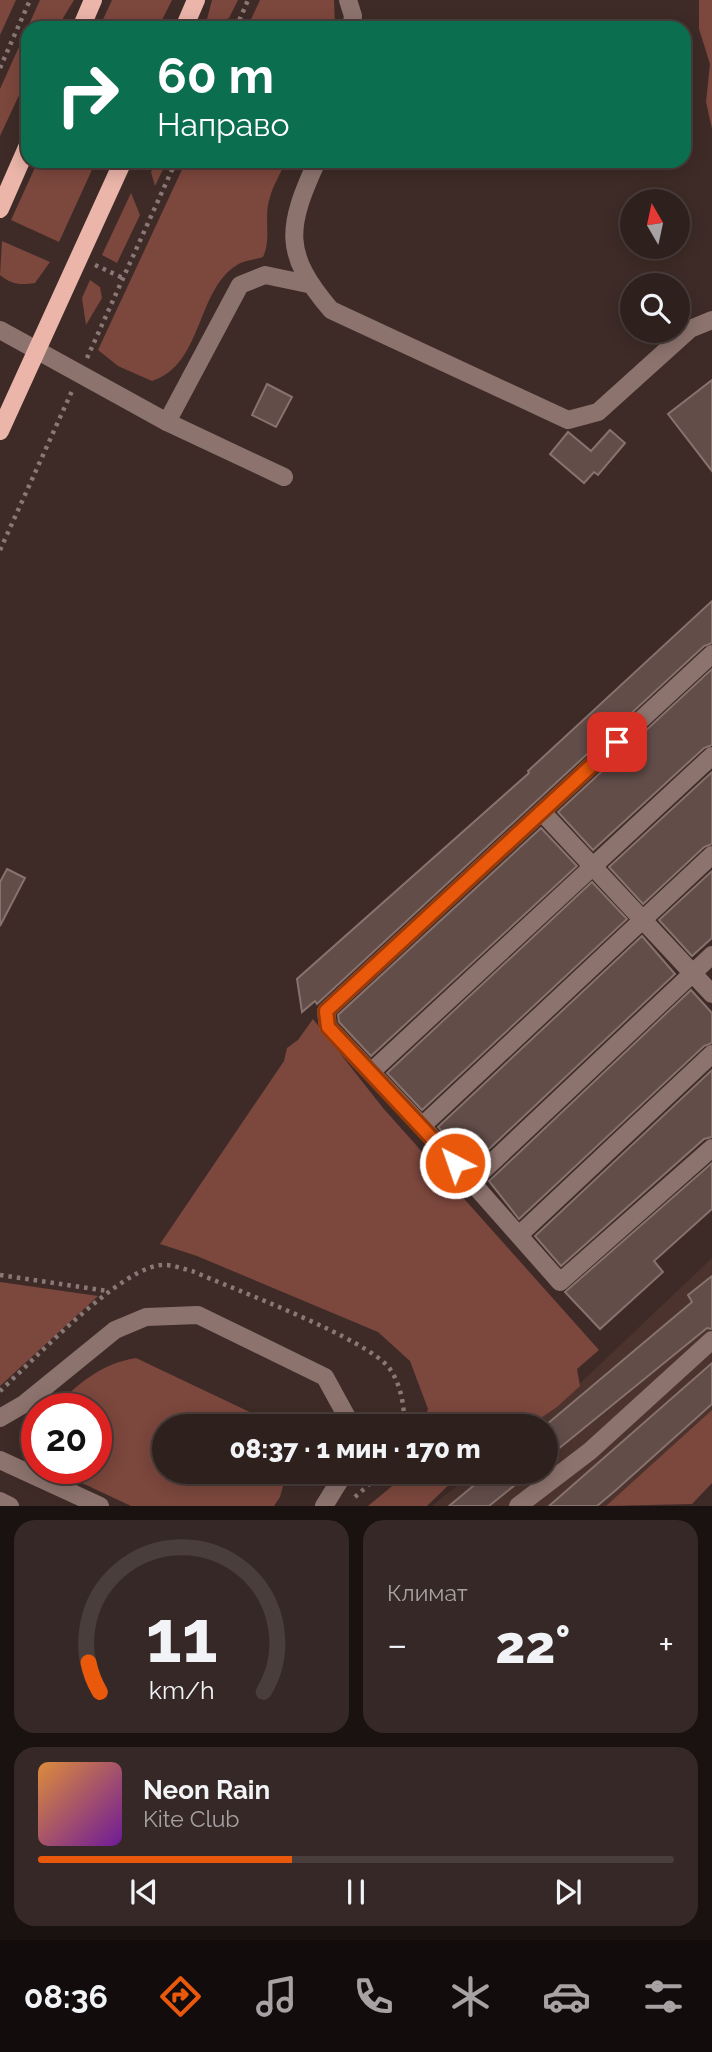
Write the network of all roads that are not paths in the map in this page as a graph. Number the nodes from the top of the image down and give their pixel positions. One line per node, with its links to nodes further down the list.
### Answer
1 (93, 0): 4 (main road)
2 (196, 0): 5 (main road)
3 (348, 0): 6 (street)
4 (84, 21)
5 (187, 21)
6 (352, 21)
7 (21, 161): 10 (main road)
8 (120, 168): 14 (main road)
9 (314, 168): 11 (street)
10 (0, 209)
11 (308, 284): 12 (street); 15 (street)
12 (712, 320)
13 (0, 330): 14 (street)
14 (37, 350): 15 (street); 16 (main road)
15 (167, 422): 17 (street)
16 (0, 431)
17 (284, 477)
18 (712, 654): 20 (street)
19 (712, 756): 22 (street)
20 (542, 812): 22 (street); 28 (street)
21 (712, 855): 23 (street)
22 (595, 865): 23 (street); 28 (street)
23 (643, 918): 25 (street); 29 (street)
24 (712, 955): 25 (street)
25 (693, 973): 26 (street); 31 (street)
26 (712, 994)
27 (712, 1054): 32 (street)
28 (370, 1072): 29 (street)
29 (422, 1126): 31 (street)
30 (712, 1148): 32 (street)
31 (471, 1182): 32 (street)
32 (519, 1235)
33 (712, 1340): 42 (street)
34 (345, 1414): 35 (street)
35 (0, 1418)
36 (0, 1460): 40 (street)
37 (338, 1484): 41 (street)
38 (0, 1502): 39 (street)
39 (10, 1506)
40 (100, 1506)
41 (324, 1506)
42 (518, 1506)

